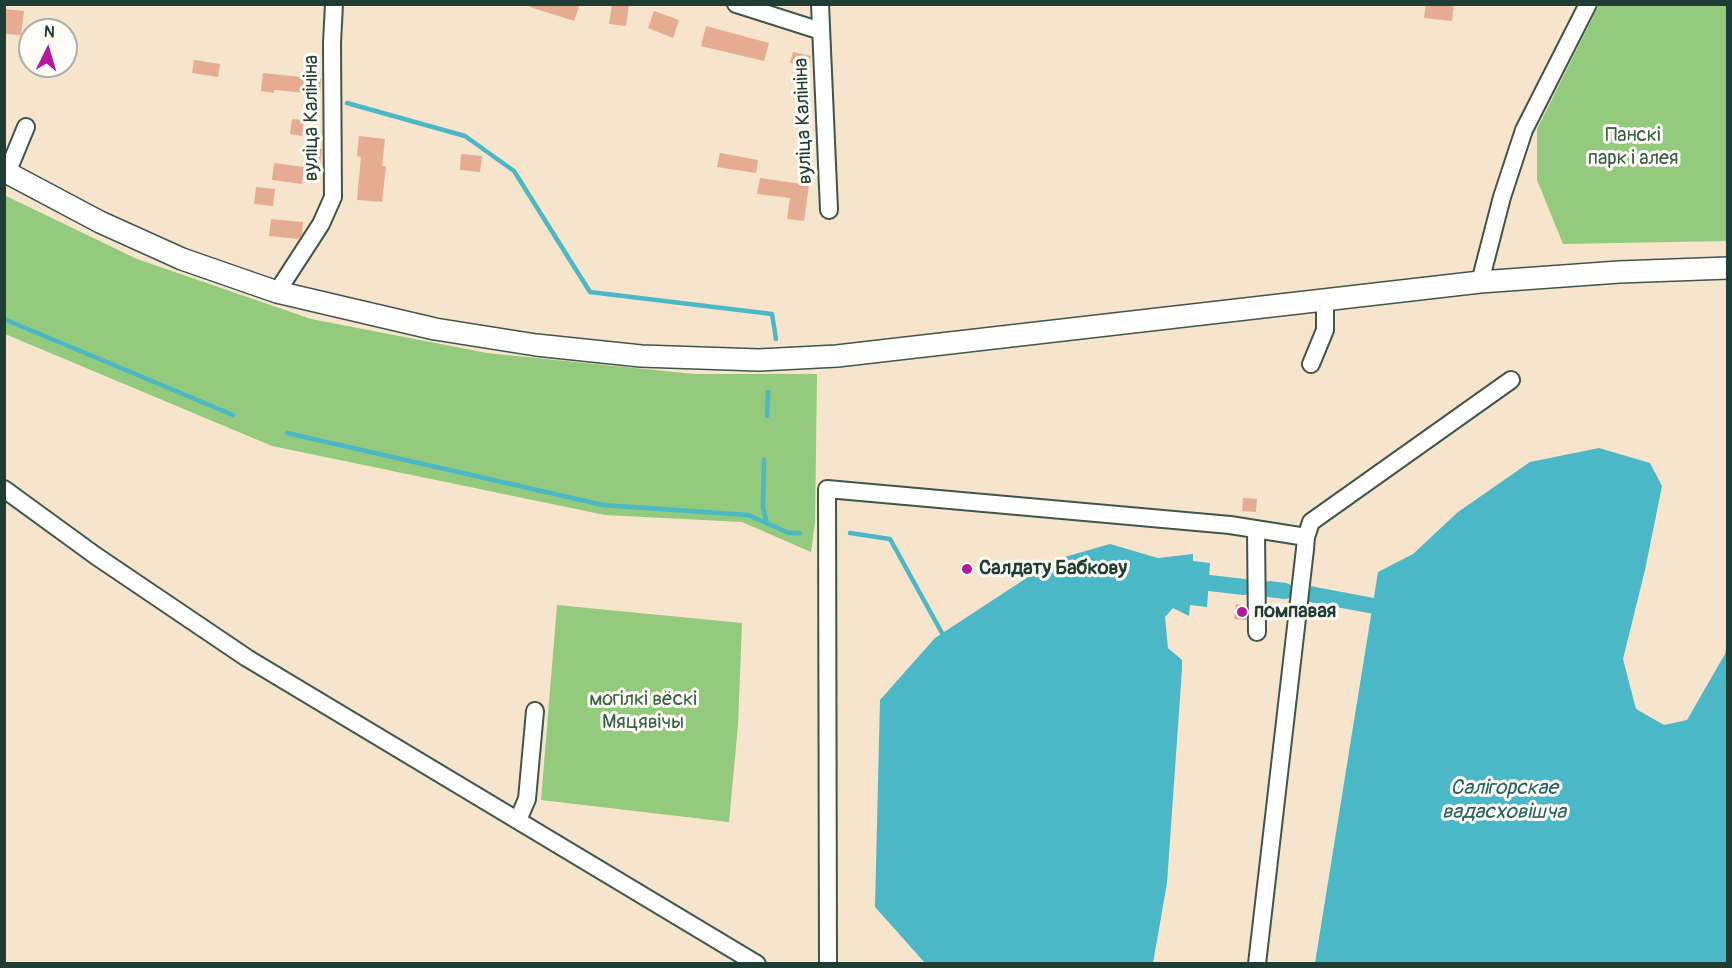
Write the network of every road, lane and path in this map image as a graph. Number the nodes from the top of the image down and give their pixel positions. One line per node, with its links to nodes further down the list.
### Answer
1 (334, 4): 11 (street, вуліца Калініна)
2 (736, 4): 5 (street, вуліца Калініна)
3 (820, 4): 5 (street, вуліца Калініна)
4 (1588, 4): 10 (street)
5 (821, 31): 8 (street, вуліца Калініна)
6 (26, 127): 7 (street)
7 (6, 172): 11 (main road)
8 (829, 210)
9 (1728, 268): 10 (main road)
10 (1480, 282): 12 (main road)
11 (277, 292): 12 (main road)
12 (1325, 299): 13 (street)
13 (1311, 364)
14 (1511, 380): 17 (street)
15 (4, 489): 20 (street)
16 (1256, 530): 17 (street); 18 (street); 22 (street)
17 (1305, 537): 23 (street)
18 (1257, 632)
19 (535, 711): 20 (street)
20 (518, 820): 21 (street)
21 (757, 963)
22 (828, 963)
23 (1257, 963)

